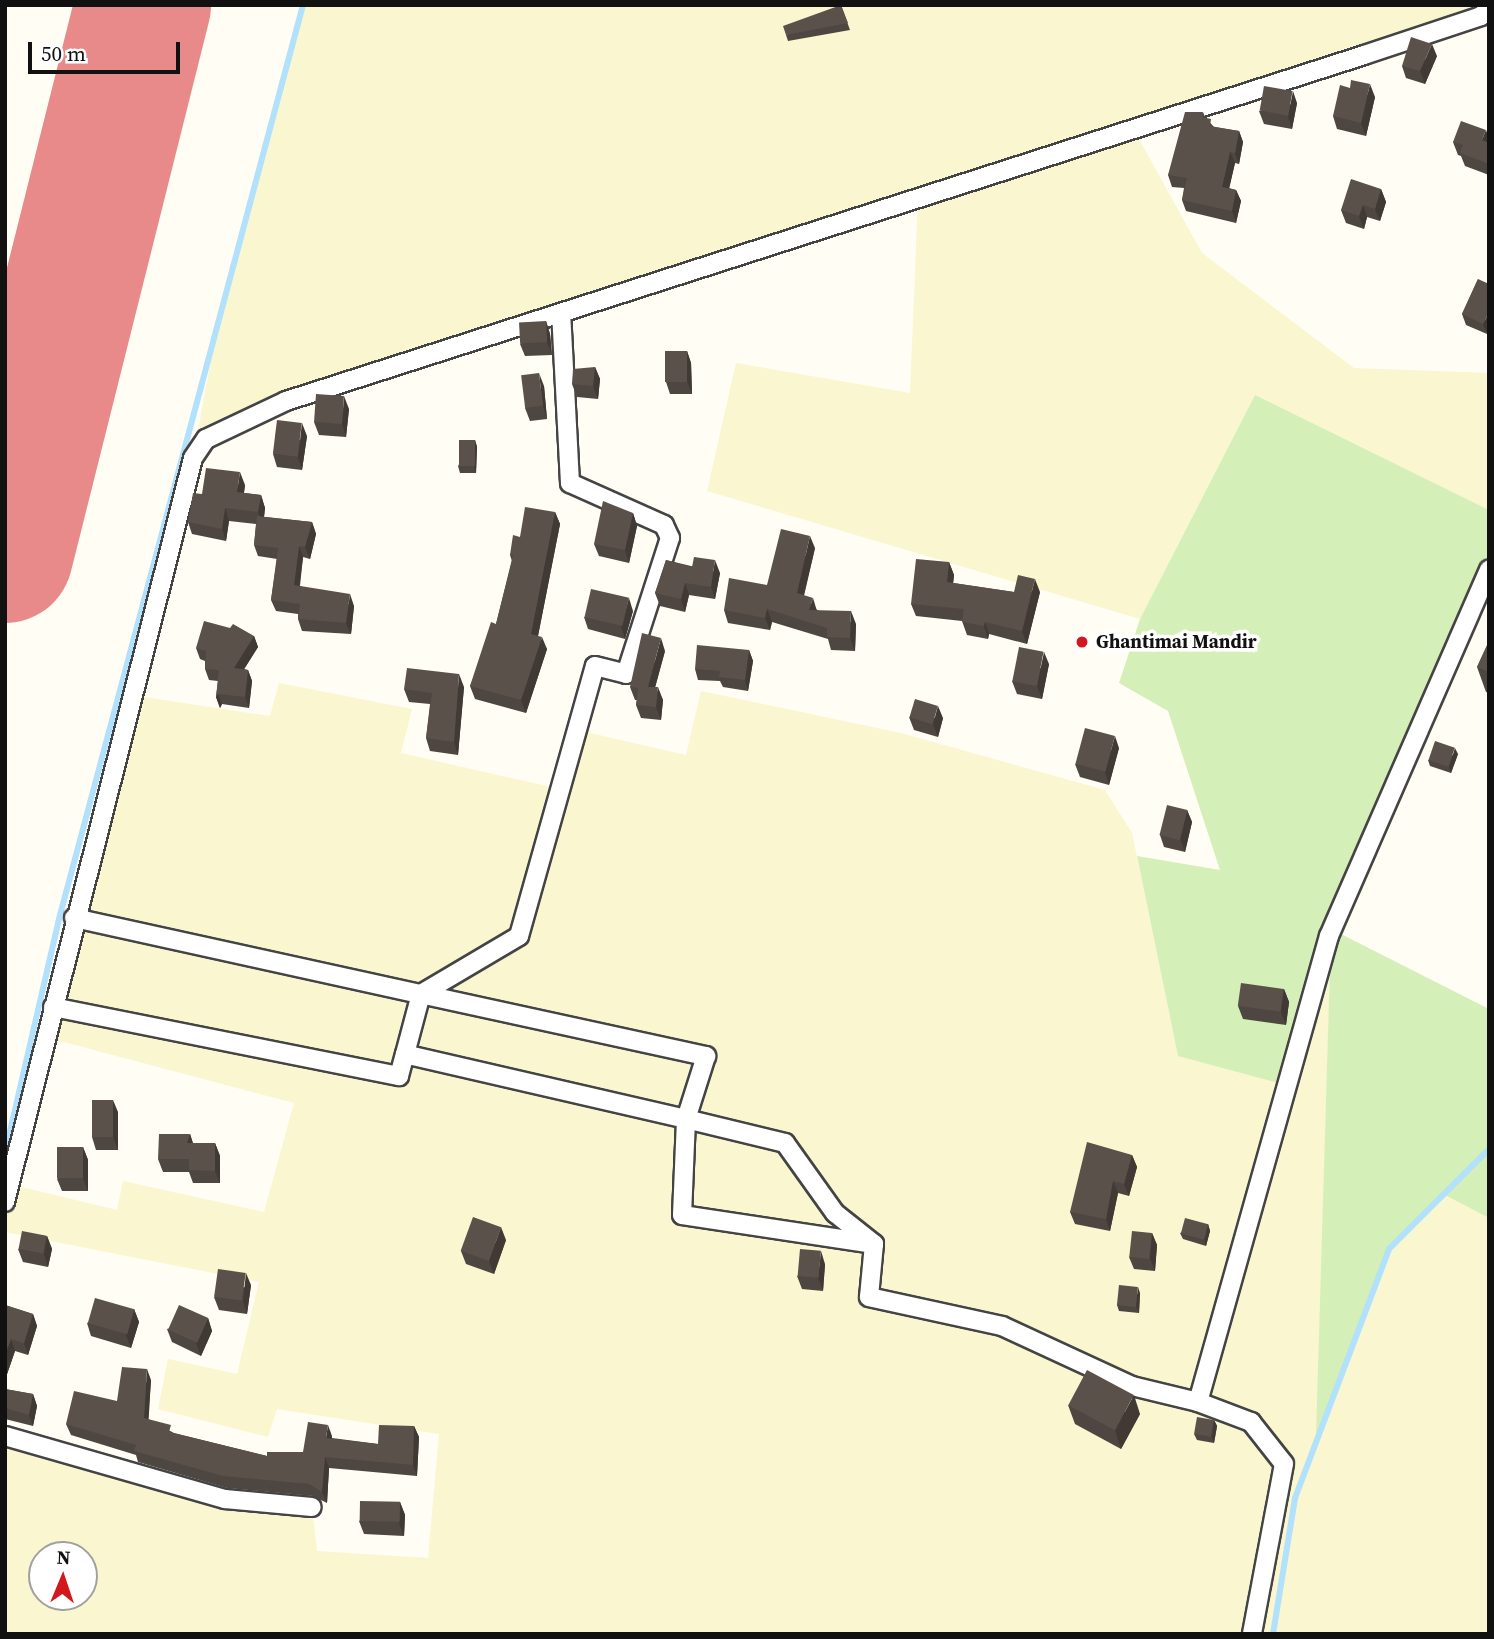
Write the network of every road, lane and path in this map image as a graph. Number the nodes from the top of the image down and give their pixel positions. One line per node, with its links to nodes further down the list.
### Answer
1 (1489, 9): 2 (street)
2 (561, 314): 4 (street); 5 (street)
3 (1489, 569): 11 (street)
4 (74, 918): 5 (street); 6 (street)
5 (422, 994): 7 (street); 8 (street)
6 (53, 1007): 7 (street); 9 (street)
7 (405, 1054): 8 (street)
8 (686, 1119): 10 (street); 10 (street)
9 (5, 1202)
10 (874, 1244): 11 (street)
11 (1198, 1402): 14 (street)
12 (5, 1436): 13 (street)
13 (312, 1507)
14 (1252, 1634)

